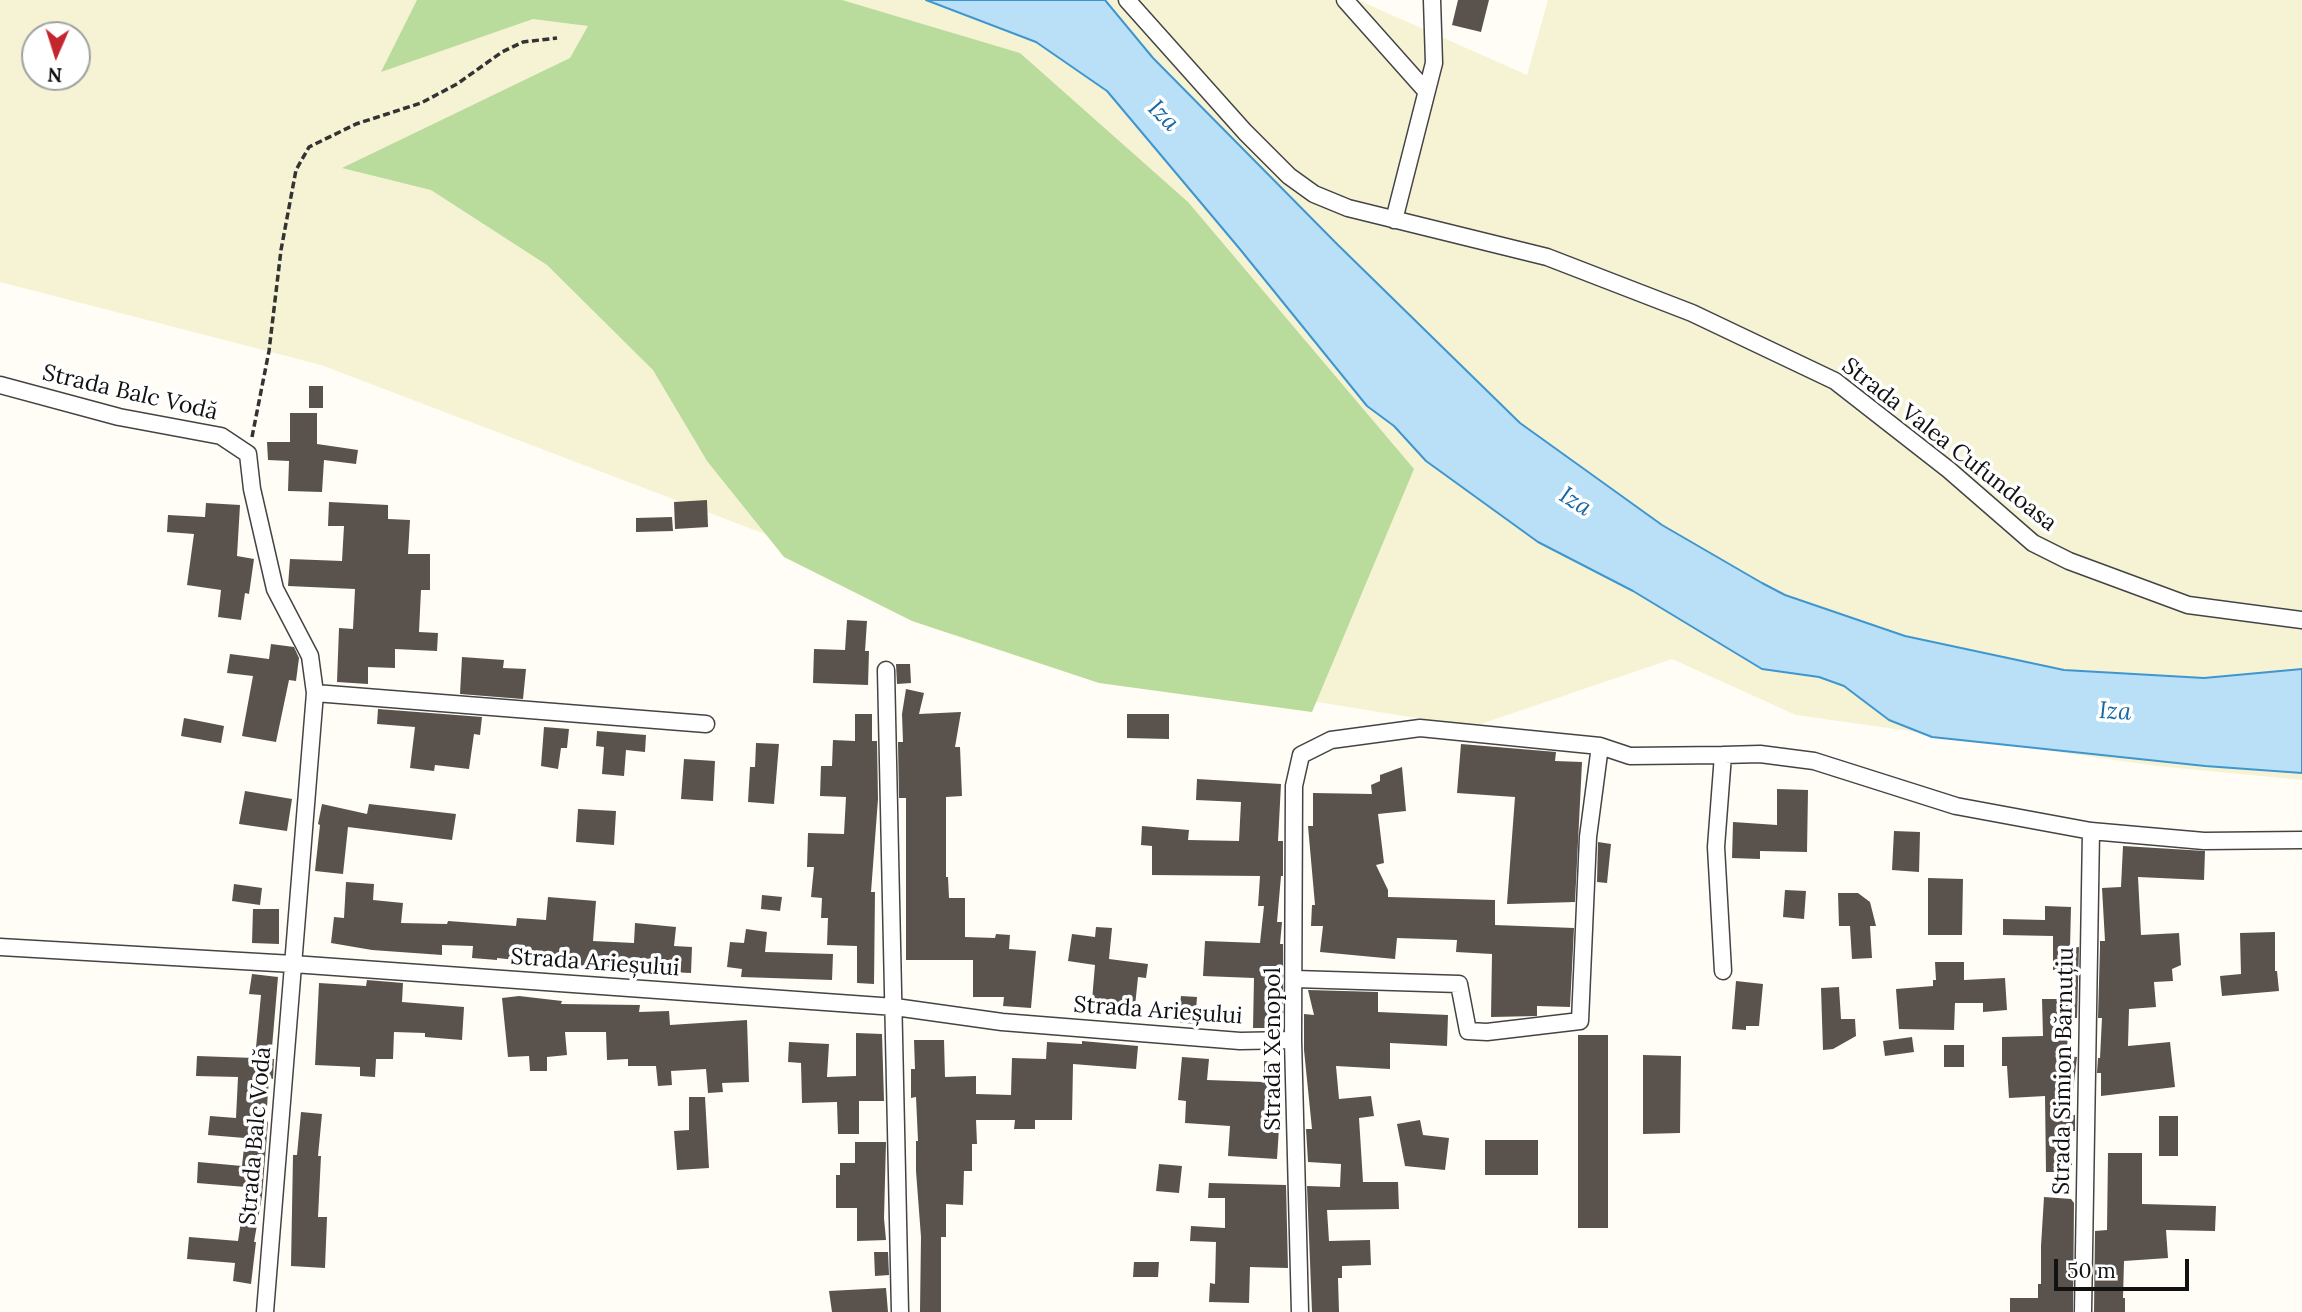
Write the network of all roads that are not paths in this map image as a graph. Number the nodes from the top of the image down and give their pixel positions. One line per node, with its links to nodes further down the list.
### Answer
1 (1127, 0): 5 (street, Strada Valea Cufundoasa)
2 (1345, 0): 4 (street)
3 (1432, 0): 4 (street)
4 (1426, 91): 5 (street)
5 (1394, 220): 7 (street, Strada Valea Cufundoasa)
6 (0, 385): 9 (street, Strada Balc Vodă)
7 (2302, 620)
8 (886, 670): 19 (street)
9 (315, 693): 10 (street); 16 (street, Strada Balc Vodă)
10 (706, 724)
11 (1600, 746): 12 (street); 18 (street, Strada Xenopol); 18 (street)
12 (1723, 755): 13 (street); 17 (street)
13 (2091, 831): 14 (street); 24 (street, Strada Simion Bărnuțiu)
14 (2302, 840)
15 (0, 947): 16 (street)
16 (293, 964): 19 (street, Strada Arieșului); 21 (street, Strada Balc Vodă)
17 (1723, 971)
18 (1295, 979): 20 (street, Strada Xenopol)
19 (895, 1007): 20 (street, Strada Arieșului); 22 (street)
20 (1293, 1040): 23 (street, Strada Xenopol)
21 (265, 1312)
22 (900, 1312)
23 (1300, 1312)
24 (2083, 1312)

